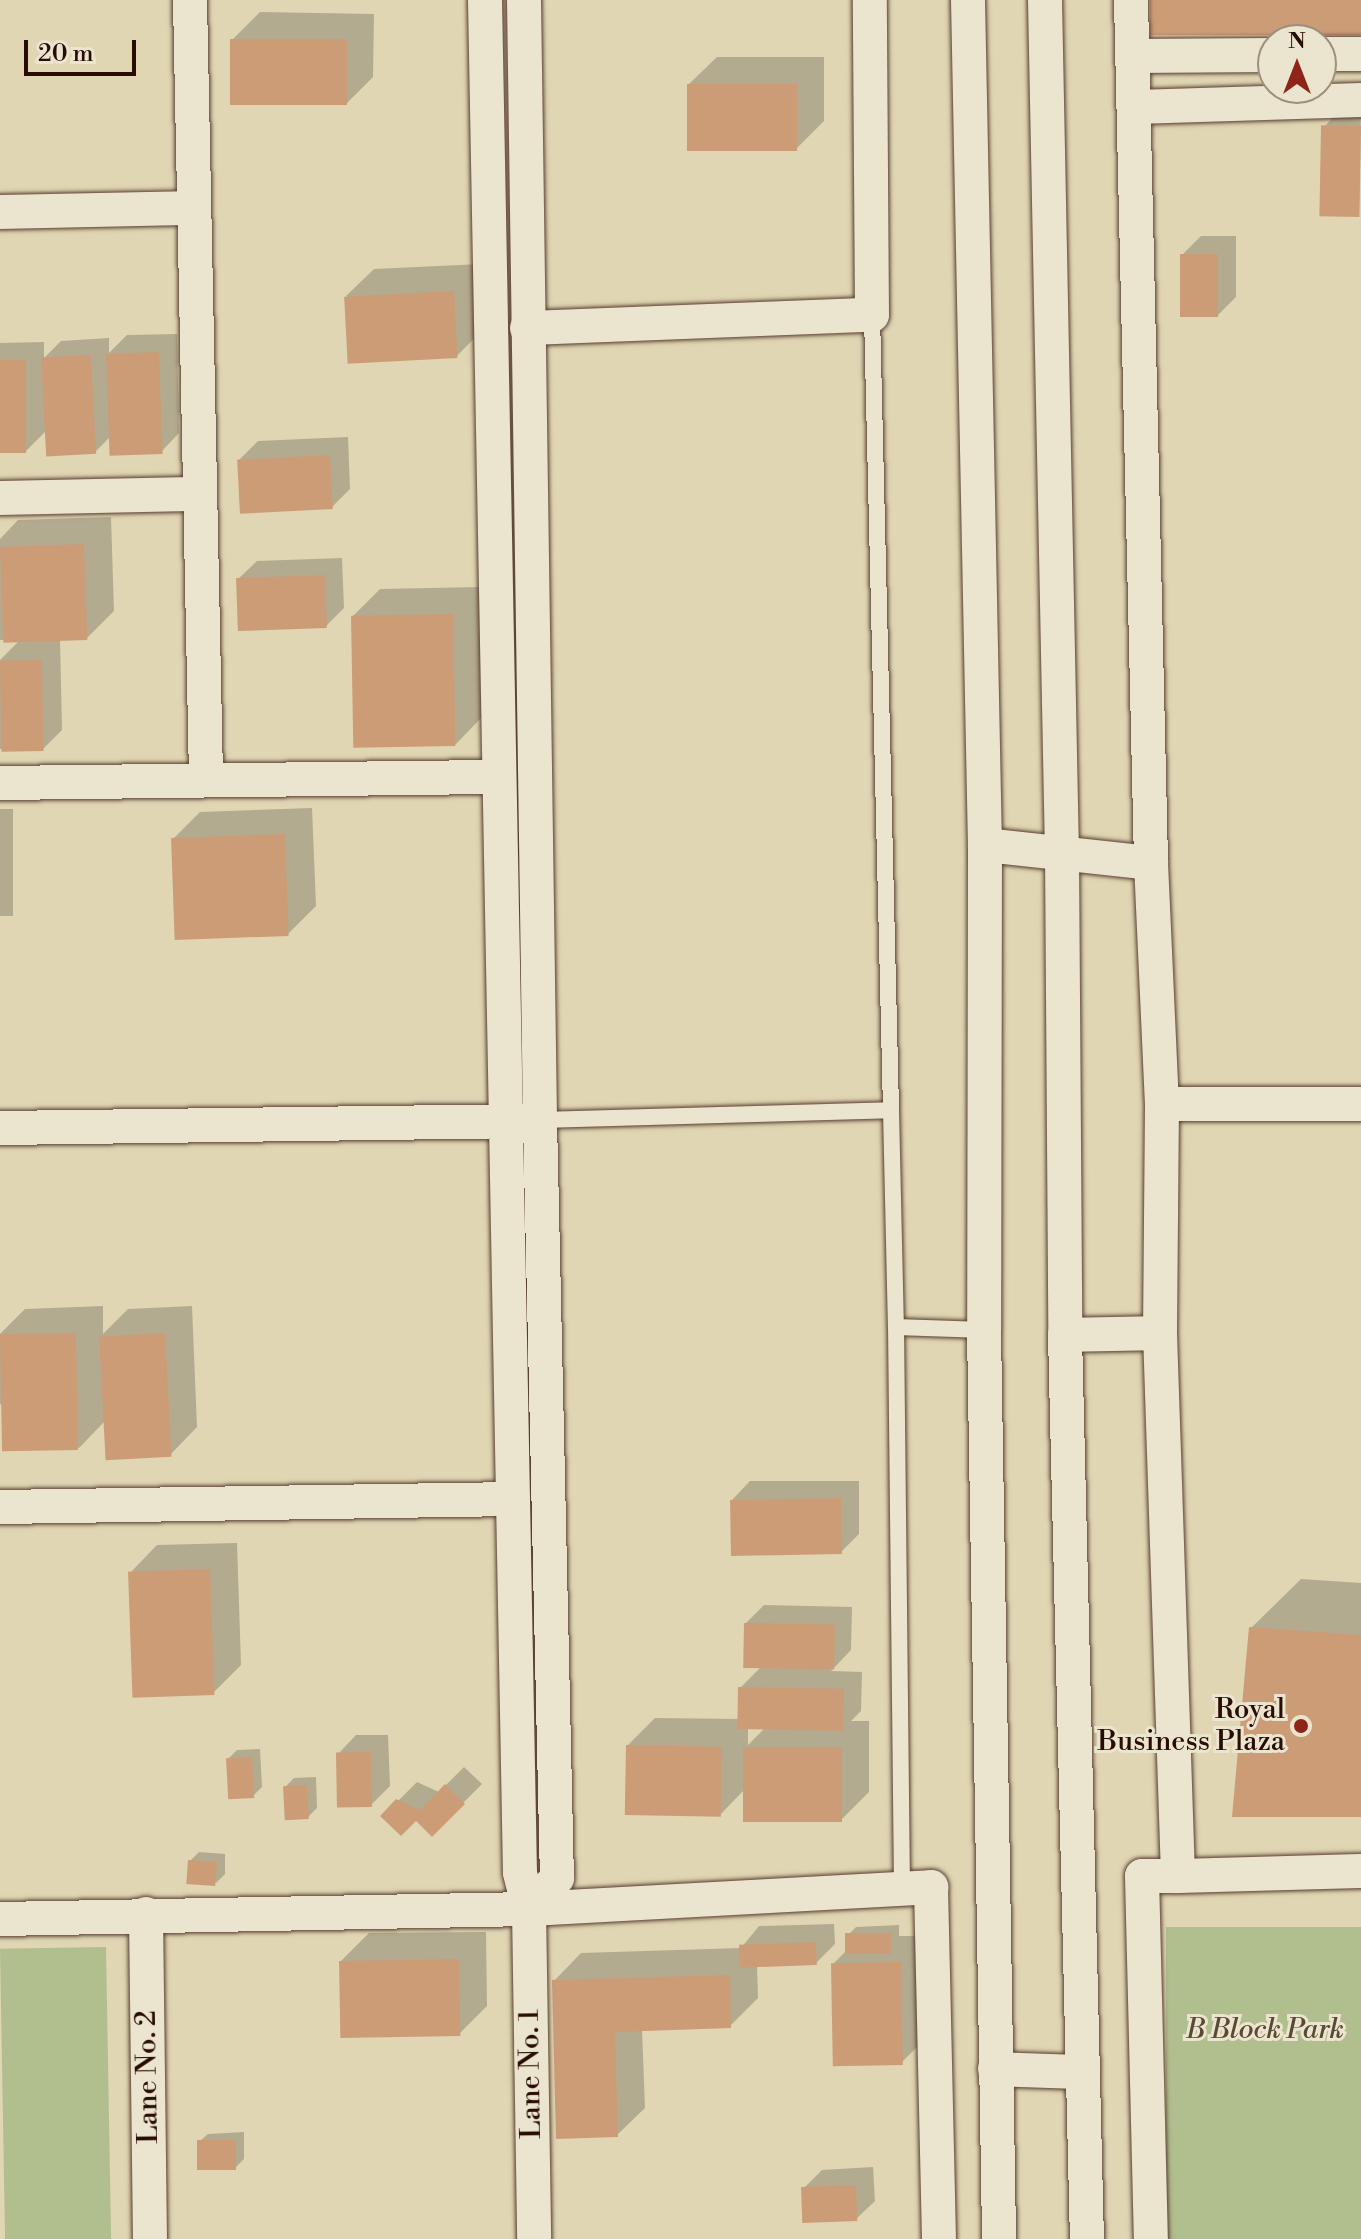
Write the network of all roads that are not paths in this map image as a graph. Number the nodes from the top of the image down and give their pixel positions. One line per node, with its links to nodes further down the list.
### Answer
1 (190, 0): 14 (street)
2 (485, 0): 20 (street, Lane No. 1)
3 (524, 0): 17 (street)
4 (870, 0): 16 (street)
5 (968, 0): 23 (street)
6 (1045, 0): 24 (street)
7 (1131, 0): 11 (street)
8 (1337, 54): 9 (street)
9 (1361, 54)
10 (1257, 55): 11 (street)
11 (1133, 56): 13 (street)
12 (1361, 100): 13 (street)
13 (1136, 107): 25 (street)
14 (192, 208): 15 (street); 18 (street)
15 (0, 212)
16 (872, 315): 17 (street); 28 (lane)
17 (527, 328): 29 (street)
18 (198, 494): 19 (street); 21 (street)
19 (0, 498)
20 (498, 777): 21 (street); 30 (street, Lane No. 1)
21 (206, 780): 22 (street)
22 (0, 783)
23 (985, 845): 24 (street); 33 (street)
24 (1062, 853): 25 (street); 35 (street)
25 (1151, 863): 26 (street)
26 (1162, 1104): 27 (street); 34 (street)
27 (1361, 1104)
28 (891, 1110): 29 (lane); 32 (lane)
29 (540, 1120): 30 (street); 41 (street)
30 (504, 1122): 31 (street); 36 (street, Lane No. 1)
31 (0, 1128)
32 (896, 1327): 33 (lane); 40 (lane)
33 (984, 1330): 44 (street)
34 (1160, 1333): 35 (street); 39 (street)
35 (1065, 1335): 45 (street)
36 (513, 1499): 37 (street); 41 (street, Lane No. 1)
37 (0, 1507)
38 (1361, 1871): 39 (street)
39 (1178, 1876): 51 (street)
40 (916, 1888): 41 (street); 48 (street)
41 (529, 1909): 42 (street); 47 (street, Lane No. 1)
42 (146, 1914): 43 (street); 46 (street, Lane No. 2)
43 (0, 1919)
44 (995, 2069): 45 (street); 49 (street)
45 (1083, 2072): 50 (street)
46 (150, 2239)
47 (534, 2239)
48 (939, 2239)
49 (999, 2239)
50 (1087, 2239)
51 (1151, 2239)

